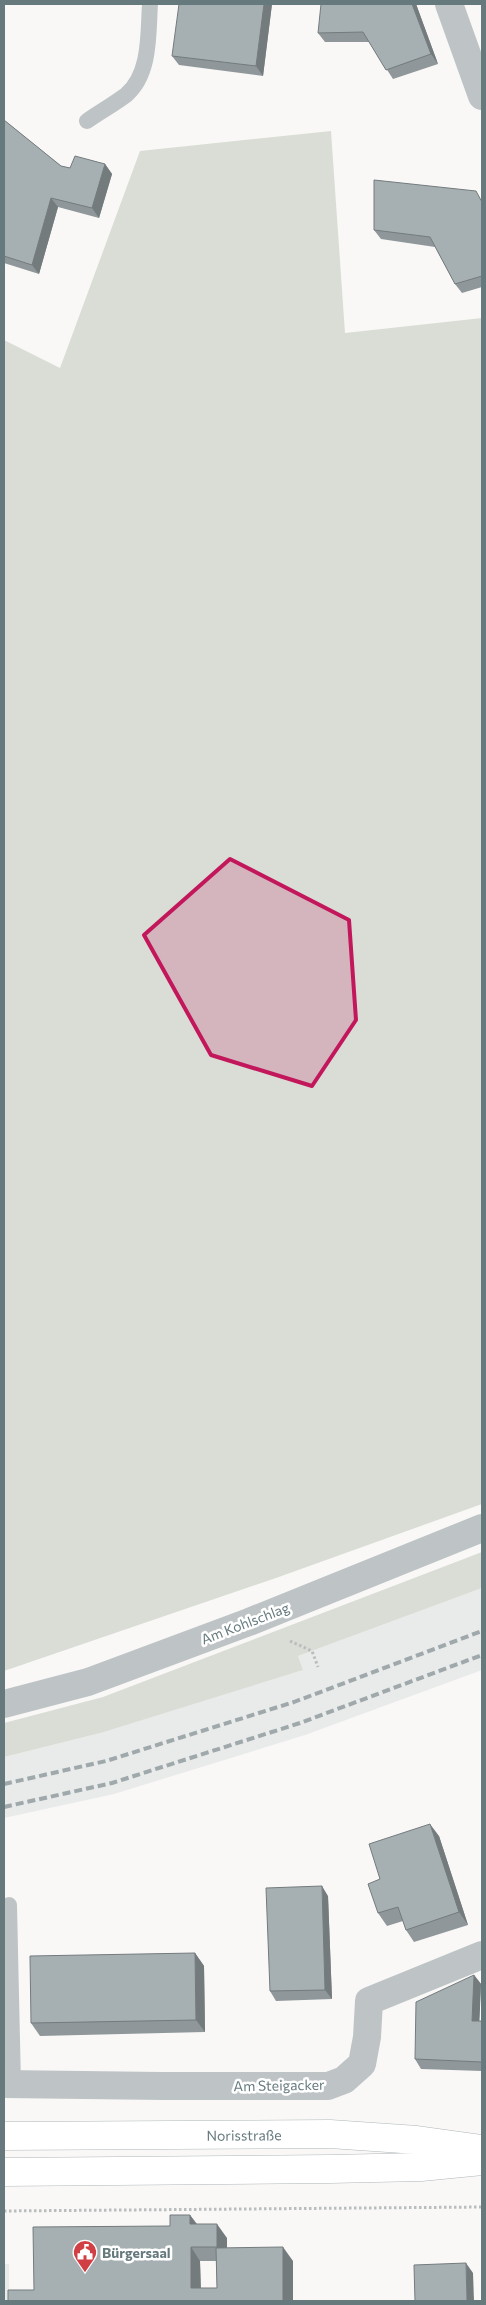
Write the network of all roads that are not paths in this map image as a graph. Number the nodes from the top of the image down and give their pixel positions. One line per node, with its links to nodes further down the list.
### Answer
1 (150, 4): 4 (lane)
2 (449, 4): 3 (street)
3 (482, 96)
4 (87, 120)
5 (482, 1528): 6 (street, Am Kohlschlag)
6 (4, 1704)
7 (9, 1905): 9 (lane)
8 (482, 1955): 9 (street, Am Steigacker)
9 (9, 2084)
10 (4, 2136): 11 (main road, Norisstraße)
11 (482, 2149)
12 (482, 2161): 13 (main road)
13 (4, 2172)

